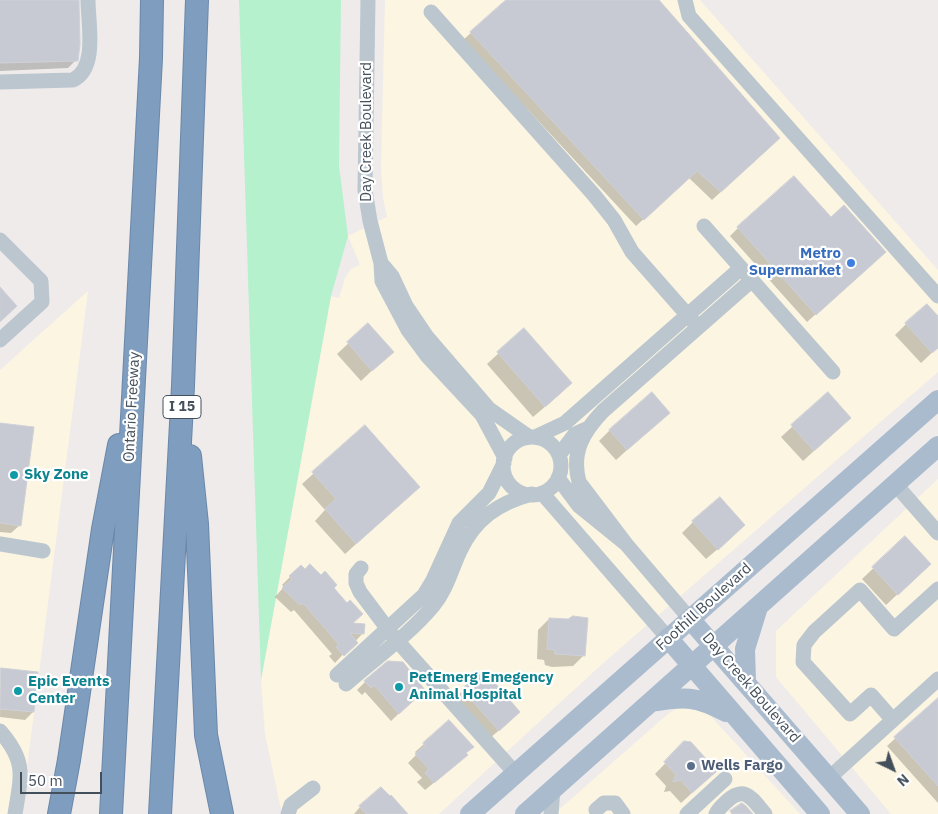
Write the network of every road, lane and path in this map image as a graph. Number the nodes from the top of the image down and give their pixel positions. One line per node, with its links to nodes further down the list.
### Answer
1 (88, 0): 7 (street)
2 (152, 0): 20 (highway, Ontario Freeway)
3 (197, 0): 18 (highway, I 15)
4 (368, 0): 10 (street, Day Creek Boulevard)
5 (685, 0): 13 (street)
6 (431, 12): 14 (street)
7 (0, 82)
8 (704, 226): 11 (street)
9 (0, 240): 16 (street)
10 (381, 263): 22 (street, Day Creek Boulevard); 25 (street, Day Creek Boulevard)
11 (741, 268): 12 (street); 14 (street)
12 (752, 280): 15 (street); 17 (street)
13 (938, 296)
14 (688, 315): 15 (street); 22 (street)
15 (698, 327): 21 (street)
16 (0, 340)
17 (833, 372)
18 (183, 386): 57 (highway, I 15); 58 (highway)
19 (938, 400): 36 (main road, Foothill Boulevard)
20 (132, 412): 55 (highway); 56 (highway, Ontario Freeway)
21 (587, 428): 24 (street); 31 (street)
22 (532, 437): 24 (street); 25 (street)
23 (938, 446): 27 (main road)
24 (560, 455): 26 (street)
25 (504, 460): 28 (street); 37 (street)
26 (558, 478): 28 (street); 31 (street, Day Creek Boulevard)
27 (896, 485): 29 (street); 35 (main road)
28 (537, 494): 38 (street, Day Creek Boulevard); 39 (street)
29 (938, 533)
30 (0, 544): 32 (street)
31 (626, 544): 36 (street, Day Creek Boulevard)
32 (43, 551)
33 (361, 568): 37 (street)
34 (938, 589): 46 (street)
35 (758, 607): 40 (main road); 43 (main road)
36 (690, 619): 38 (main road, Foothill Boulevard); 40 (main road, Day Creek Boulevard)
37 (388, 629): 39 (street); 39 (street)
38 (668, 638): 41 (main road, Day Creek Boulevard); 48 (main road, Foothill Boulevard)
39 (398, 642): 48 (street)
40 (714, 646): 41 (main road); 43 (main road, Day Creek Boulevard)
41 (692, 666): 44 (main road); 45 (main road, Day Creek Boulevard)
42 (938, 679): 46 (street)
43 (746, 681): 49 (main road, Day Creek Boulevard)
44 (651, 702): 45 (main road); 52 (main road)
45 (735, 716): 67 (main road, Day Creek Boulevard)
46 (892, 719): 49 (street)
47 (0, 732): 54 (street)
48 (516, 774): 60 (main road, Foothill Boulevard)
49 (829, 778): 68 (main road, Day Creek Boulevard)
50 (725, 779): 64 (street)
51 (313, 788): 59 (street)
52 (553, 789): 61 (main road); 62 (street)
53 (600, 813): 63 (street)
54 (15, 814)
55 (59, 814)
56 (111, 814)
57 (160, 814)
58 (222, 814)
59 (288, 814)
60 (470, 814)
61 (525, 814)
62 (552, 814)
63 (623, 814)
64 (687, 814)
65 (716, 814): 66 (street)
66 (765, 814)
67 (820, 814)
68 (860, 814)

